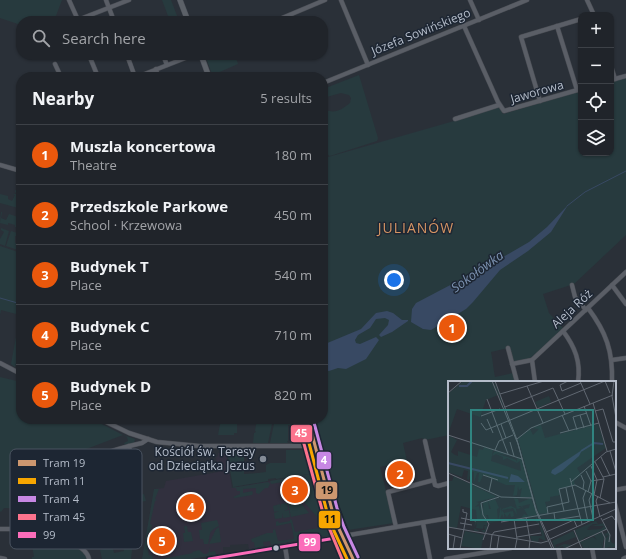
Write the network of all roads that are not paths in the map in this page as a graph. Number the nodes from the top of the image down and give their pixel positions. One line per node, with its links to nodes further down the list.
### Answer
1 (69, 0): 12 (street)
2 (106, 0): 10 (street)
3 (129, 0): 10 (street)
4 (180, 0): 15 (main road)
5 (325, 0): 16 (street)
6 (341, 0): 28 (street)
7 (470, 0): 17 (street)
8 (527, 0): 17 (street, Józefa Sowińskiego)
9 (587, 0): 11 (street)
10 (109, 7): 13 (street); 14 (street)
11 (593, 12)
12 (75, 16)
13 (87, 16)
14 (112, 16)
15 (186, 16)
16 (287, 16)
17 (479, 20): 19 (street, Józefa Sowińskiego)
18 (578, 20): 20 (street)
19 (464, 26): 28 (street, Józefa Sowińskiego); 42 (street)
20 (557, 26): 39 (street); 41 (street)
21 (90, 60): 31 (street)
22 (129, 60): 32 (street)
23 (165, 60): 27 (street)
24 (180, 60): 27 (street)
25 (203, 60): 35 (main road)
26 (55, 64): 30 (street)
27 (167, 65): 29 (street)
28 (368, 65): 38 (street, Józefa Sowińskiego)
29 (156, 69): 33 (street); 34 (street)
30 (59, 72)
31 (96, 72)
32 (134, 72)
33 (148, 72)
34 (157, 72)
35 (207, 72)
36 (626, 76): 37 (street)
37 (614, 80)
38 (328, 81)
39 (578, 86)
40 (578, 89): 41 (street, Jaworowa)
41 (540, 101): 42 (street, Jaworowa)
42 (499, 105): 43 (street, Jaworowa)
43 (455, 119)
44 (0, 165): 45 (street)
45 (16, 170)
46 (626, 272): 48 (street, Aleja Róż)
47 (572, 285): 50 (street)
48 (612, 285): 49 (street); 50 (street, Aleja Róż)
49 (626, 304)
50 (587, 309): 51 (street, Aleja Róż); 55 (street)
51 (563, 332): 54 (street, Aleja Róż); 61 (street)
52 (508, 348): 57 (street)
53 (626, 358): 55 (street)
54 (532, 360): 57 (street); 60 (street)
55 (612, 360): 62 (street)
56 (0, 362): 58 (street)
57 (512, 364): 59 (street)
58 (16, 371)
59 (517, 381)
60 (534, 381)
61 (578, 381)
62 (612, 381)
63 (616, 423): 66 (street)
64 (111, 424): 67 (street)
65 (312, 424): 71 (main road)
66 (626, 428)
67 (135, 435): 68 (street); 70 (street)
68 (148, 439): 70 (street); 71 (street)
69 (424, 441): 74 (street)
70 (131, 446): 72 (street); 73 (street)
71 (318, 446): 80 (main road)
72 (122, 449)
73 (131, 449)
74 (434, 480): 75 (street); 82 (street)
75 (448, 483)
76 (626, 488): 77 (street)
77 (616, 490)
78 (616, 508): 86 (street)
79 (448, 518): 81 (street)
80 (341, 522): 83 (main road); 84 (main road)
81 (423, 522): 82 (street); 99 (street)
82 (396, 527): 83 (street)
83 (348, 536): 84 (street); 98 (main road)
84 (341, 537): 85 (street); 97 (main road)
85 (285, 546): 92 (street); 96 (street)
86 (626, 547)
87 (82, 549): 94 (street)
88 (506, 549): 100 (street)
89 (558, 549): 101 (street)
90 (592, 549): 102 (street)
91 (0, 558): 93 (street)
92 (221, 558): 95 (street)
93 (5, 559)
94 (89, 559)
95 (209, 559)
96 (287, 559)
97 (347, 559)
98 (358, 559)
99 (430, 559)
100 (446, 559)
101 (560, 559)
102 (594, 559)

